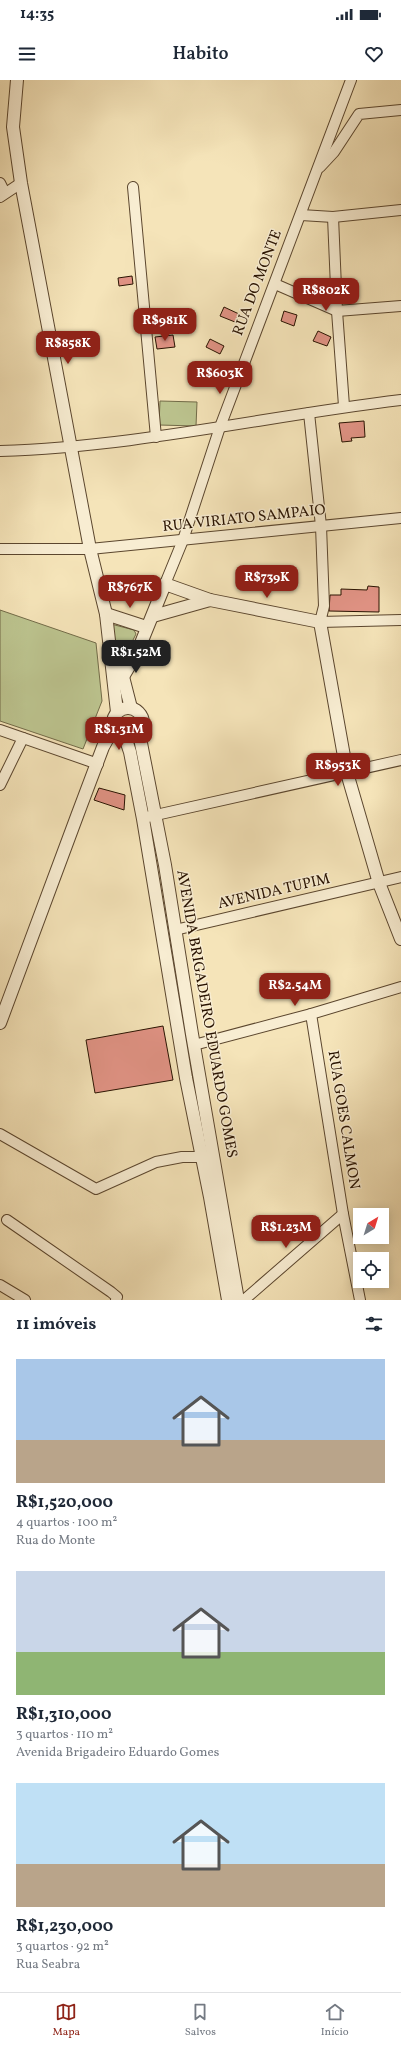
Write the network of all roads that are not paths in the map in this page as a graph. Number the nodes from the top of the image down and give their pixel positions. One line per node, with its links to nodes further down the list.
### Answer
1 (17, 80): 6 (street)
2 (351, 80): 4 (street, RUA DO MONTE)
3 (401, 110): 4 (street)
4 (317, 170): 10 (street, RUA DO MONTE)
5 (0, 183): 8 (street)
6 (21, 183): 8 (street); 20 (street)
7 (133, 187): 19 (street)
8 (2, 195)
9 (401, 210): 11 (street)
10 (301, 215): 11 (street); 12 (street, RUA DO MONTE)
11 (333, 217): 14 (street)
12 (275, 284): 14 (street); 18 (street, RUA DO MONTE)
13 (401, 306): 14 (street)
14 (337, 311): 16 (street)
15 (401, 400): 16 (street)
16 (344, 406): 17 (street)
17 (309, 413): 18 (street); 23 (street)
18 (220, 427): 19 (street); 24 (street, RUA DO MONTE)
19 (156, 437): 20 (street)
20 (71, 446): 21 (street); 26 (street)
21 (0, 451)
22 (401, 518): 23 (street, RUA VIRIATO SAMPAIO)
23 (321, 526): 24 (street, RUA VIRIATO SAMPAIO); 32 (street)
24 (183, 540): 26 (street, RUA VIRIATO SAMPAIO); 27 (street, RUA DO MONTE)
25 (0, 549): 26 (street, RUA VIRIATO SAMPAIO)
26 (90, 549): 29 (street)
27 (165, 584): 28 (street); 30 (street, RUA DO MONTE)
28 (210, 600): 30 (street); 32 (street)
29 (106, 614): 33 (street); 34 (street)
30 (153, 616): 33 (street, RUA DO MONTE)
31 (401, 620): 32 (street)
32 (320, 622): 44 (street)
33 (146, 627): 35 (street, RUA DO MONTE)
34 (112, 650): 35 (street); 37 (street)
35 (124, 675): 36 (street)
36 (132, 708): 37 (street); 40 (street)
37 (117, 712): 39 (street)
38 (0, 730): 41 (street)
39 (120, 733): 40 (street); 43 (street); 46 (street, AVENIDA BRIGADEIRO EDUARDO GOMES)
40 (140, 733): 45 (street, AVENIDA BRIGADEIRO EDUARDO GOMES)
41 (23, 738): 43 (street); 47 (street)
42 (401, 760): 44 (street)
43 (98, 764): 58 (street)
44 (347, 773): 48 (street); 53 (street)
45 (148, 776): 46 (street); 48 (street, AVENIDA BRIGADEIRO EDUARDO GOMES)
46 (136, 779): 49 (street, AVENIDA BRIGADEIRO EDUARDO GOMES)
47 (0, 785)
48 (155, 815): 49 (street); 50 (street, AVENIDA BRIGADEIRO EDUARDO GOMES)
49 (143, 819): 51 (street, AVENIDA BRIGADEIRO EDUARDO GOMES)
50 (165, 865): 51 (street); 54 (street, AVENIDA BRIGADEIRO EDUARDO GOMES)
51 (150, 868): 59 (street, AVENIDA BRIGADEIRO EDUARDO GOMES)
52 (401, 877): 53 (street, AVENIDA TUPIM)
53 (379, 883): 54 (street, AVENIDA TUPIM); 55 (street)
54 (175, 930): 60 (street, AVENIDA BRIGADEIRO EDUARDO GOMES)
55 (401, 939)
56 (401, 987): 57 (street)
57 (311, 1014): 60 (street); 63 (street, RUA GOES CALMON)
58 (0, 1023)
59 (179, 1036): 60 (street); 62 (street, AVENIDA BRIGADEIRO EDUARDO GOMES)
60 (193, 1040): 62 (street, AVENIDA BRIGADEIRO EDUARDO GOMES)
61 (0, 1134): 62 (street)
62 (208, 1157): 65 (street, AVENIDA BRIGADEIRO EDUARDO GOMES)
63 (343, 1214): 71 (street); 72 (street, RUA GOES CALMON)
64 (7, 1220): 68 (street)
65 (224, 1242): 69 (street, AVENIDA BRIGADEIRO EDUARDO GOMES); 70 (street, AVENIDA BRIGADEIRO EDUARDO GOMES)
66 (0, 1285): 67 (street)
67 (24, 1300)
68 (116, 1300)
69 (228, 1300)
70 (238, 1300)
71 (244, 1300)
72 (360, 1300)

